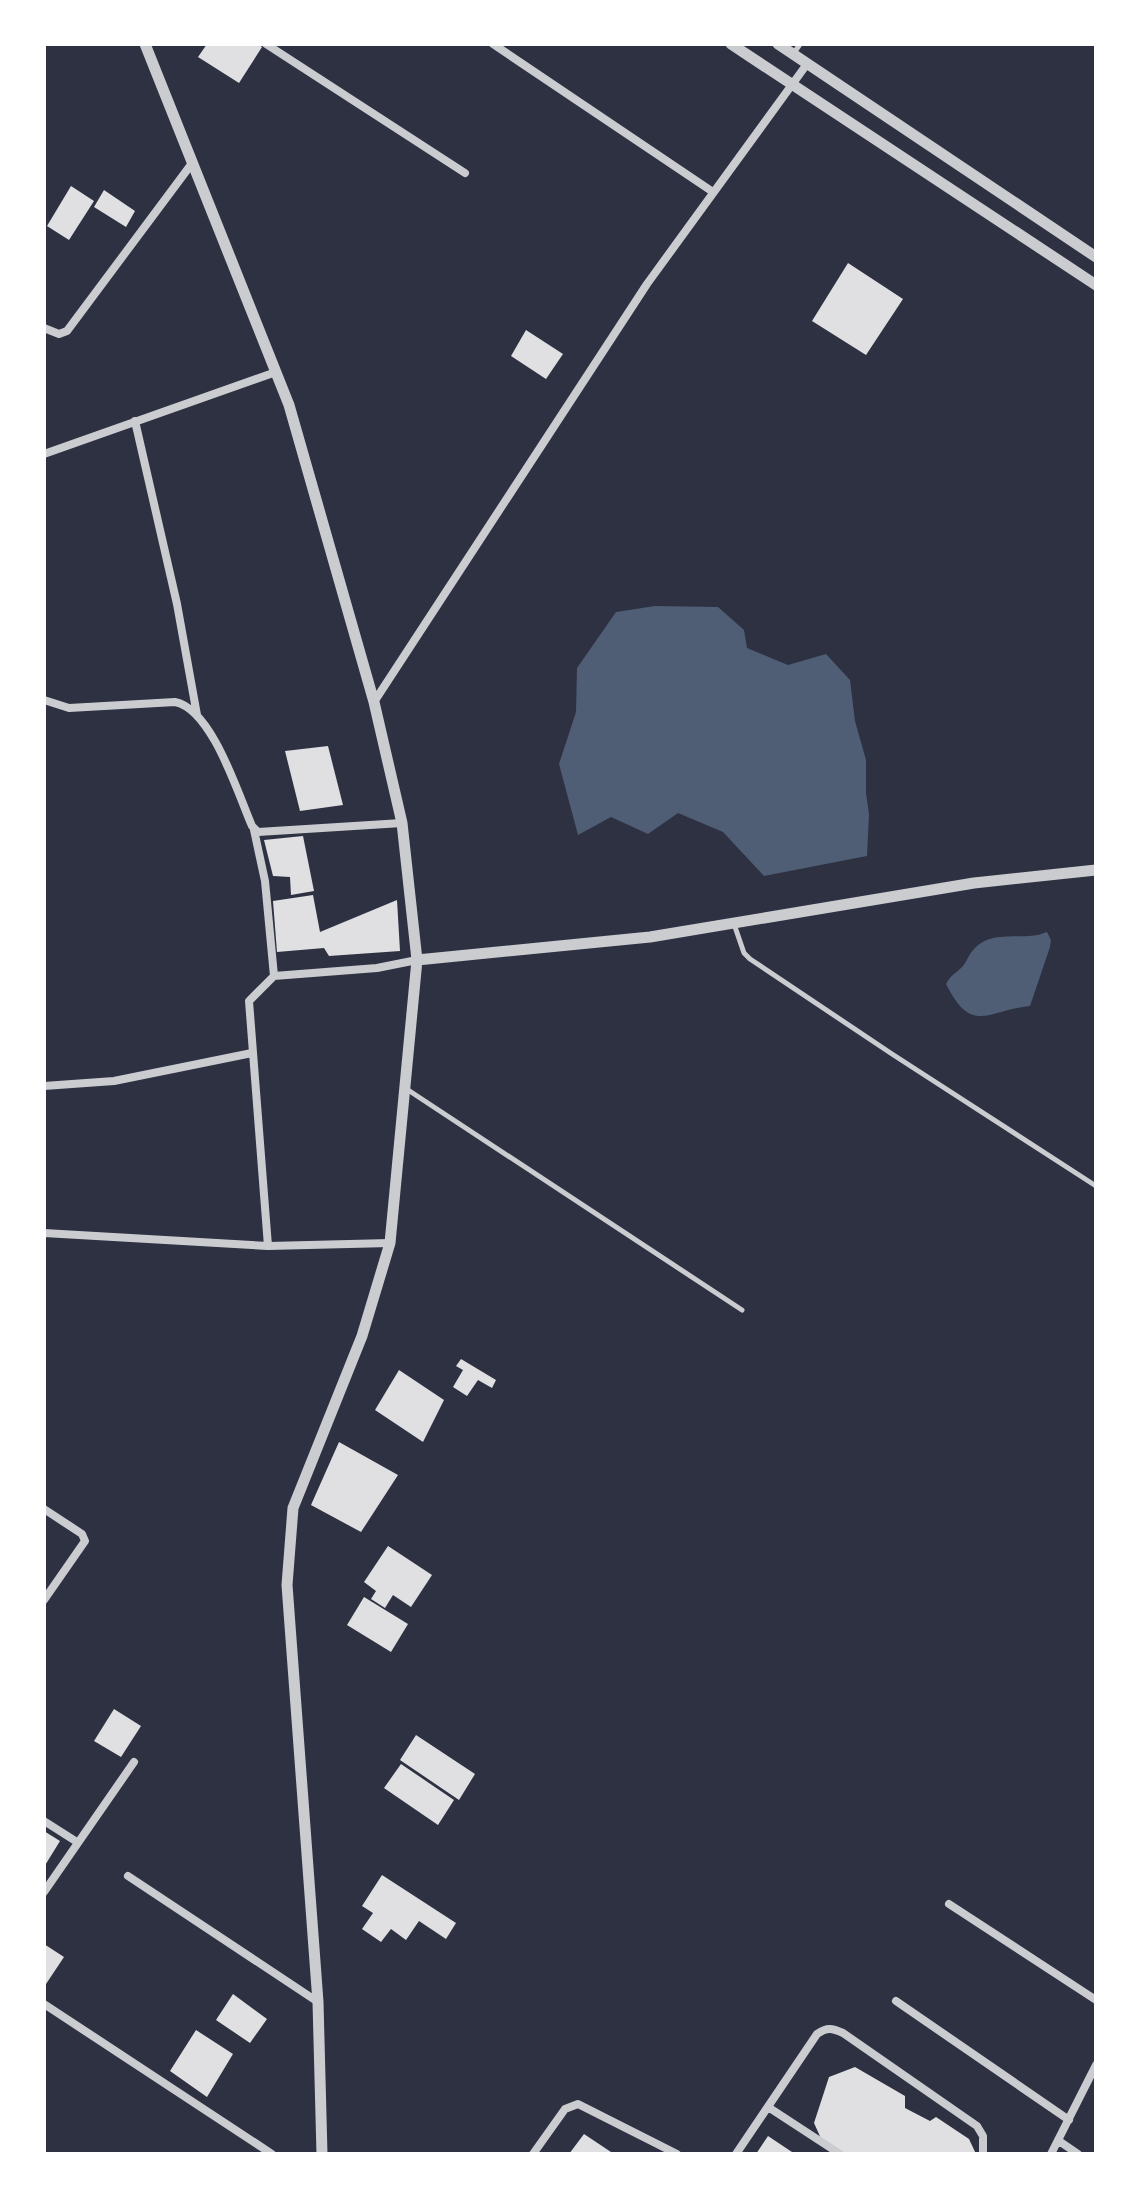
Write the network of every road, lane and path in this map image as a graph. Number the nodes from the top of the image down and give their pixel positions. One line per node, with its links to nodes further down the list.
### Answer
1 (145, 44): 9 (street)
2 (266, 44): 10 (street)
3 (493, 44): 11 (street)
4 (731, 44): 8 (street)
5 (778, 44): 6 (street)
6 (797, 49): 7 (street)
7 (807, 64): 8 (street); 12 (street)
8 (792, 84): 11 (street); 13 (street)
9 (193, 162): 14 (street); 15 (street)
10 (465, 173)
11 (713, 192): 19 (street)
12 (1096, 257)
13 (1096, 285)
14 (44, 328)
15 (276, 372): 16 (street); 19 (street)
16 (135, 421): 17 (street); 20 (street)
17 (44, 454)
18 (44, 700): 20 (street)
19 (374, 702): 21 (street)
20 (197, 715): 22 (street)
21 (402, 823): 22 (street); 25 (street)
22 (254, 830): 26 (street)
23 (1096, 870): 24 (street)
24 (734, 923): 25 (street); 30 (lane)
25 (417, 960): 26 (street); 29 (street)
26 (274, 976): 27 (street)
27 (252, 1053): 28 (street); 33 (street)
28 (44, 1086)
29 (404, 1087): 32 (street); 34 (lane)
30 (1096, 1186)
31 (44, 1233): 33 (street)
32 (390, 1243): 33 (street); 45 (street)
33 (268, 1246)
34 (742, 1310)
35 (44, 1509): 36 (street)
36 (44, 1600)
37 (134, 1762): 39 (street)
38 (44, 1821): 39 (street)
39 (77, 1842): 41 (street)
40 (128, 1876): 45 (street)
41 (44, 1892)
42 (949, 1904): 43 (street)
43 (1096, 2000)
44 (896, 2001): 49 (street)
45 (318, 2002): 52 (street)
46 (44, 2004): 51 (street)
47 (1096, 2065): 49 (street)
48 (768, 2107): 55 (street); 56 (street); 57 (street)
49 (1069, 2120): 50 (street)
50 (1059, 2141): 58 (street); 59 (street)
51 (272, 2154)
52 (322, 2154)
53 (533, 2154): 54 (street)
54 (677, 2154)
55 (736, 2154)
56 (840, 2154)
57 (983, 2154)
58 (1051, 2154)
59 (1078, 2154)

